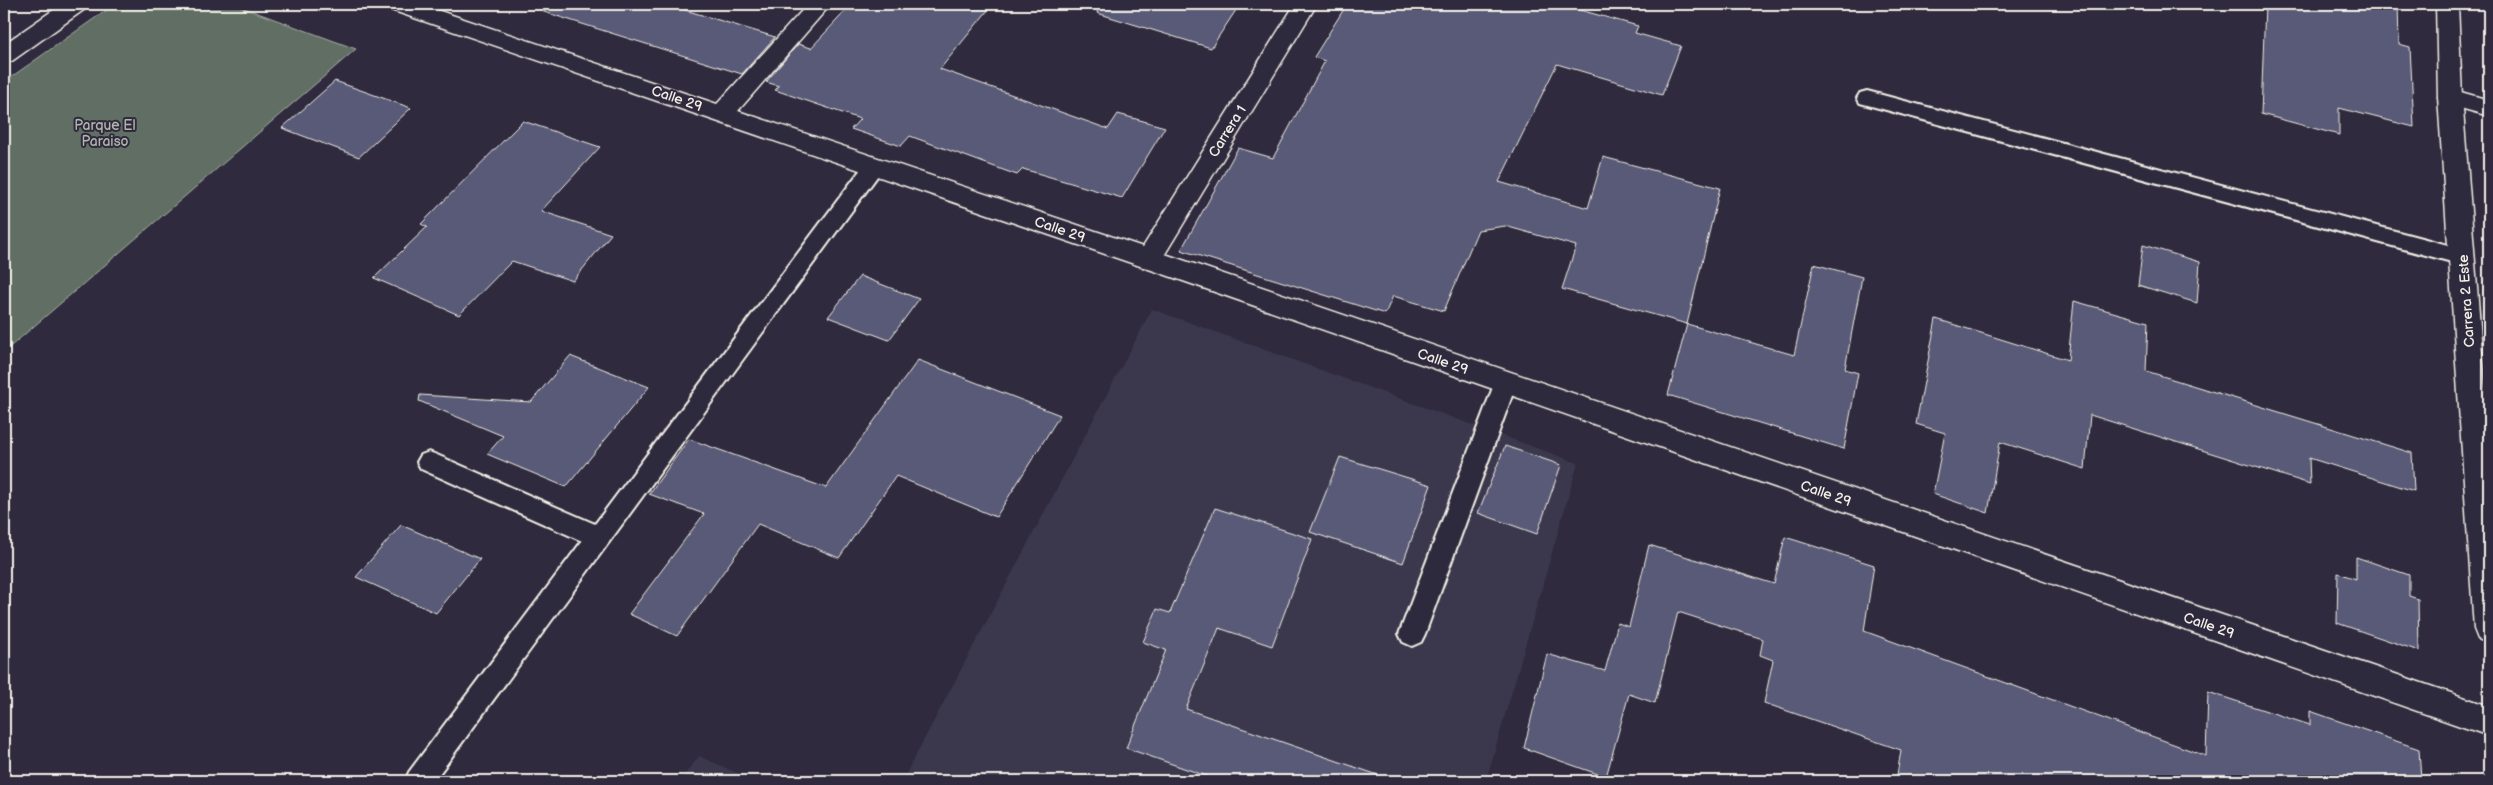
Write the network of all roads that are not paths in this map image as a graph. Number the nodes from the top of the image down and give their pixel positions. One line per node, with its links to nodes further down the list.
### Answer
1 (77, 4): 6 (street)
2 (396, 4): 10 (street, Calle 29)
3 (820, 4): 10 (street)
4 (1306, 4): 13 (street, Carrera 1)
5 (2447, 4): 7 (street, Carrera 2 Este)
6 (4, 54)
7 (2450, 97): 9 (street); 12 (street, Carrera 2 Este)
8 (1867, 98): 12 (lane)
9 (2489, 108)
10 (722, 114): 11 (street, Calle 29)
11 (874, 166): 13 (street, Calle 29); 16 (lane)
12 (2462, 257): 17 (street, Carrera 2 Este)
13 (1148, 259): 14 (street, Calle 29)
14 (1506, 382): 18 (lane); 19 (street, Calle 29)
15 (430, 462): 16 (lane)
16 (599, 537): 20 (lane)
17 (2489, 629)
18 (1412, 634)
19 (2489, 721)
20 (418, 781)

